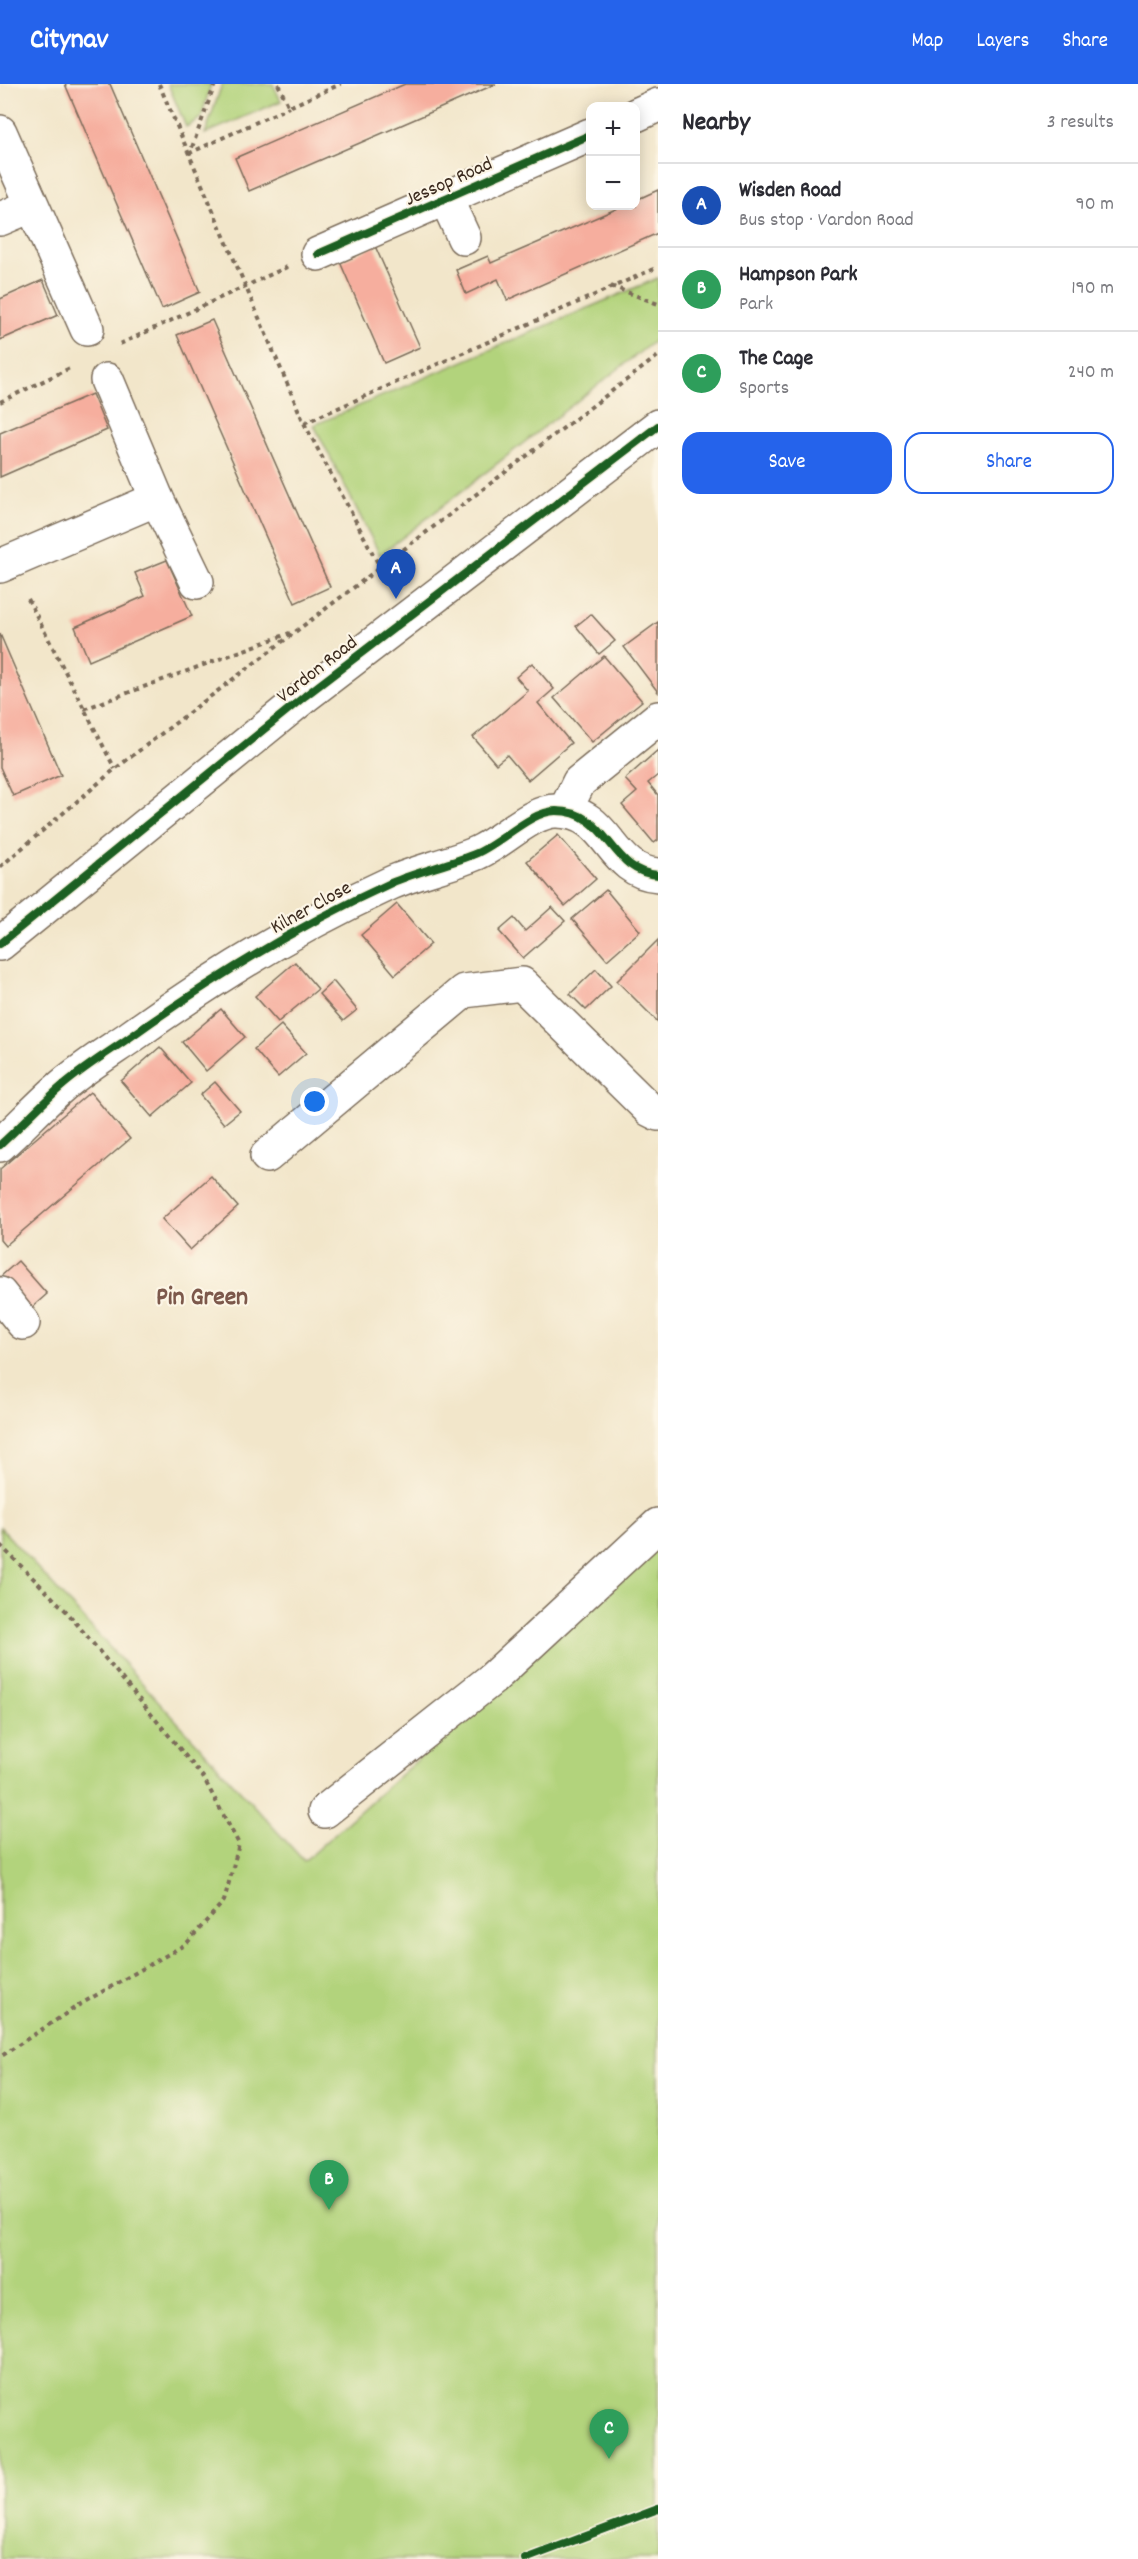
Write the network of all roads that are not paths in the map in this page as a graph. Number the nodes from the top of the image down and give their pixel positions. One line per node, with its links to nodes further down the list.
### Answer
1 (658, 105): 2 (street)
2 (640, 113)
3 (0, 132): 6 (street)
4 (586, 137): 5 (street, Jessop Road)
5 (446, 199): 8 (street, Jessop Road); 9 (street, Jessop Road)
6 (31, 206): 7 (street); 10 (street)
7 (0, 219)
8 (464, 238)
9 (318, 254)
10 (87, 329)
11 (107, 380): 13 (street)
12 (658, 426): 19 (street, Vardon Road)
13 (157, 499): 14 (street); 15 (street)
14 (0, 566)
15 (197, 582)
16 (658, 718): 17 (street)
17 (565, 811): 18 (street); 21 (street, Kilner Close)
18 (658, 875)
19 (3, 935)
20 (658, 1114): 22 (street)
21 (0, 1145)
22 (267, 1156)
23 (0, 1294): 24 (street)
24 (23, 1323)
25 (658, 1525): 26 (street)
26 (325, 1810)

